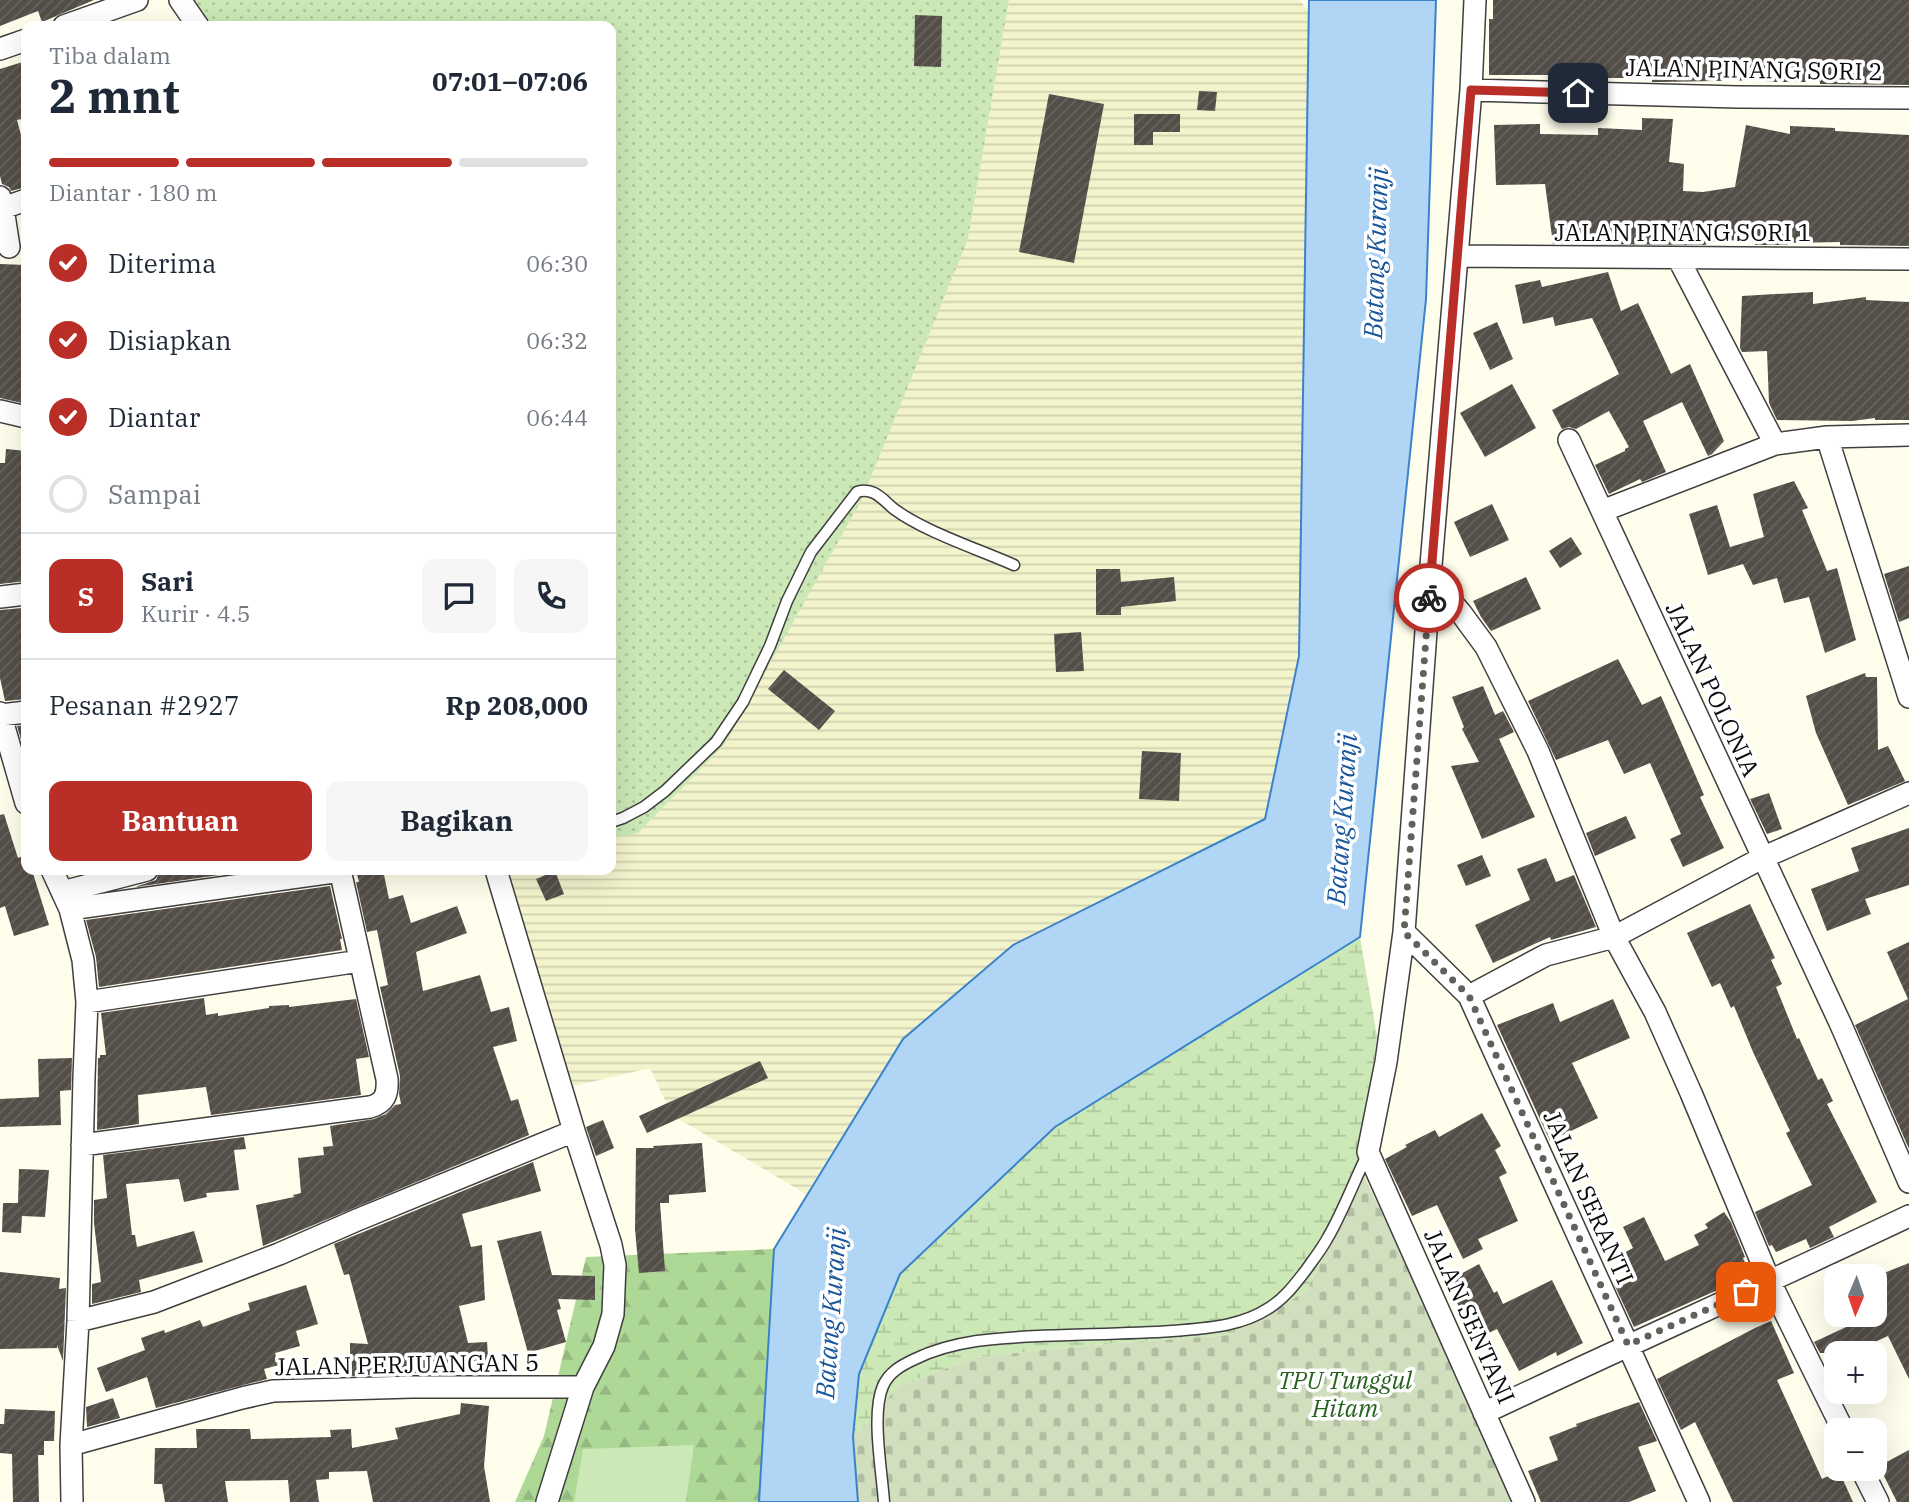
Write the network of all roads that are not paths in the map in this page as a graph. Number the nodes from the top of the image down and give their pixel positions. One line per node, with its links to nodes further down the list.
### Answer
1 (137, 0): 4 (street)
2 (180, 0): 5 (street)
3 (1475, 0): 8 (street)
4 (78, 21)
5 (195, 21)
6 (21, 42): 7 (street)
7 (0, 49)
8 (1471, 90): 9 (street, JALAN PINANG SORI 2); 13 (street)
9 (1909, 98)
10 (21, 201): 11 (street)
11 (2, 203): 12 (street)
12 (12, 248)
13 (1458, 256): 14 (street, JALAN PINANG SORI 1); 24 (street)
14 (1678, 258): 15 (street, JALAN PINANG SORI 1); 21 (street)
15 (1909, 259)
16 (0, 411): 17 (street)
17 (21, 416)
18 (1909, 435): 19 (street)
19 (1827, 437): 21 (street); 27 (street)
20 (1569, 440): 22 (street, JALAN POLONIA)
21 (1775, 444): 22 (street)
22 (1602, 511): 33 (street, JALAN POLONIA)
23 (1014, 565): 32 (lane)
24 (1430, 578): 40 (street); 41 (street)
25 (21, 595): 26 (street)
26 (0, 597)
27 (1909, 697)
28 (21, 712): 29 (street)
29 (0, 714): 30 (street)
30 (21, 786)
31 (1909, 793): 33 (street)
32 (616, 820)
33 (1762, 858): 41 (street); 48 (street, JALAN POLONIA)
34 (54, 875): 39 (street)
35 (134, 875): 39 (street)
36 (294, 875): 39 (street)
37 (341, 875): 42 (street)
38 (497, 875): 45 (street)
39 (66, 900): 44 (street)
40 (1404, 932): 43 (street, JALAN SERANTI); 47 (street)
41 (1614, 937): 43 (street); 50 (street)
42 (360, 961): 44 (street); 46 (street)
43 (1469, 996): 52 (street, JALAN SERANTI)
44 (87, 1002): 46 (street)
45 (574, 1132): 51 (street); 53 (street)
46 (82, 1145): 51 (street)
47 (1368, 1152): 54 (street, JALAN SENTANI); 60 (lane)
48 (1909, 1182)
49 (1909, 1216): 50 (street)
50 (1770, 1282): 52 (street); 55 (street)
51 (78, 1321): 56 (street)
52 (1628, 1345): 54 (street); 62 (street, JALAN SERANTI)
53 (583, 1387): 56 (street, JALAN PERJUANGAN 5); 58 (street)
54 (1484, 1413): 61 (street, JALAN SENTANI)
55 (1837, 1418)
56 (71, 1445): 59 (street)
57 (1868, 1481): 63 (street)
58 (545, 1501)
59 (72, 1502)
60 (884, 1502)
61 (1524, 1502)
62 (1699, 1502)
63 (1878, 1502)

